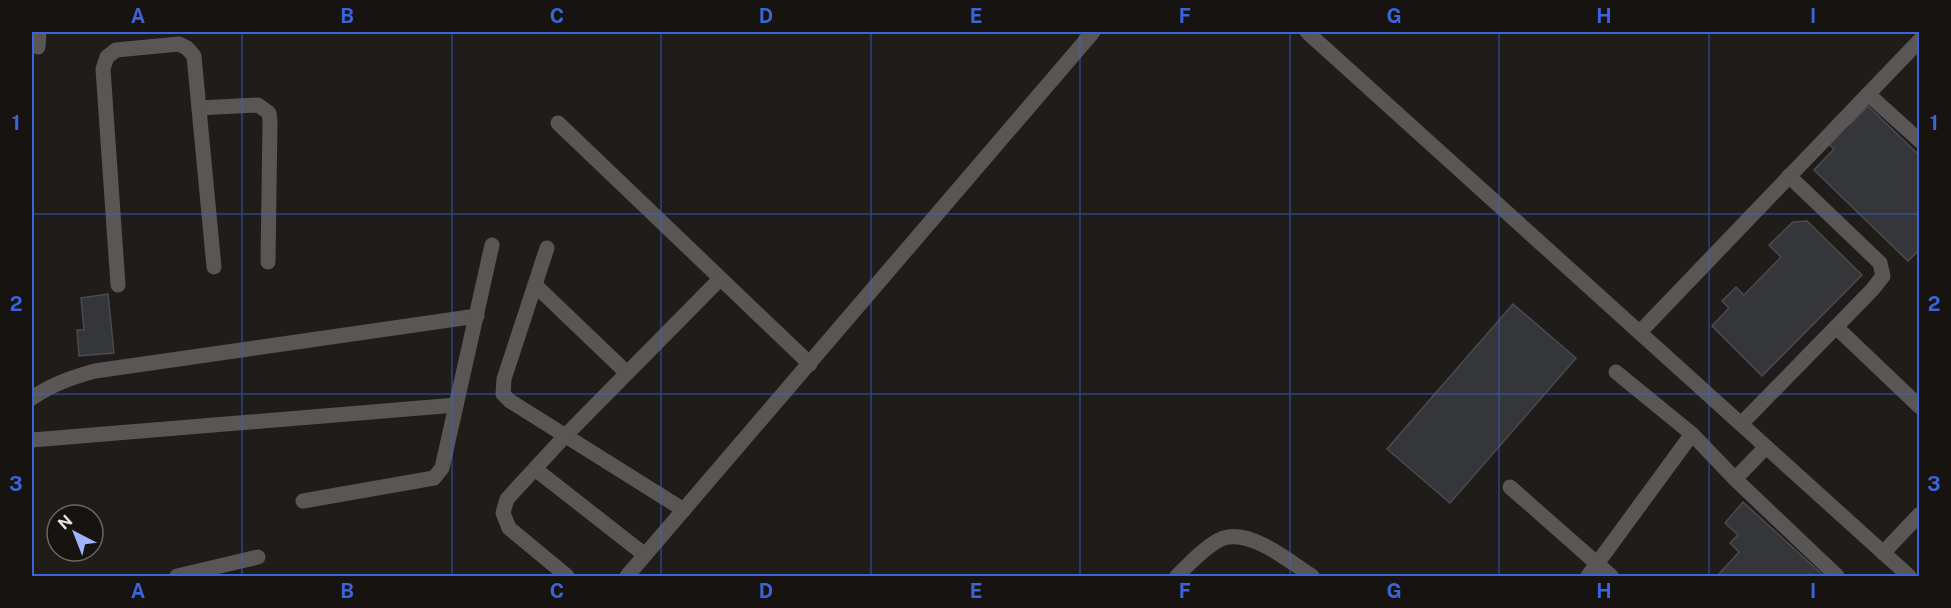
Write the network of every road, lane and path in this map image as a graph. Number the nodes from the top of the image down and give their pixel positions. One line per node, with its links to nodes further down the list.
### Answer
1 (1092, 32): 20 (street)
2 (1307, 32): 19 (street)
3 (168, 38): 6 (street); 15 (street)
4 (1920, 40): 5 (street)
5 (1868, 94): 8 (street); 9 (street)
6 (199, 108): 12 (street); 13 (street)
7 (558, 123): 14 (street)
8 (1920, 141)
9 (1789, 176): 18 (street); 19 (street)
10 (492, 245): 17 (street)
11 (547, 248): 16 (street)
12 (268, 262)
13 (214, 267)
14 (720, 279): 20 (street); 22 (street)
15 (118, 285)
16 (535, 285): 22 (street); 28 (street)
17 (477, 316): 23 (street); 24 (street)
18 (1836, 327): 25 (street); 26 (street)
19 (1640, 332): 26 (street)
20 (810, 364): 35 (street)
21 (1616, 372): 27 (street)
22 (627, 373): 28 (street)
23 (32, 398)
24 (456, 405): 29 (street); 34 (street)
25 (1920, 407)
26 (1741, 424): 30 (street)
27 (1692, 434): 32 (street); 40 (street)
28 (565, 436): 31 (street); 35 (street)
29 (32, 441)
30 (1766, 447): 32 (street); 37 (street)
31 (535, 469): 38 (street); 42 (street)
32 (1735, 479): 48 (street)
33 (1510, 487): 40 (street)
34 (303, 501)
35 (684, 510): 38 (street)
36 (1920, 514): 37 (street)
37 (1883, 553): 49 (street)
38 (645, 555): 43 (street)
39 (258, 557): 41 (street)
40 (1597, 563): 46 (street); 47 (street)
41 (177, 576)
42 (567, 576)
43 (627, 576)
44 (1177, 576): 45 (street)
45 (1312, 576)
46 (1588, 576)
47 (1611, 576)
48 (1837, 576)
49 (1909, 576)

